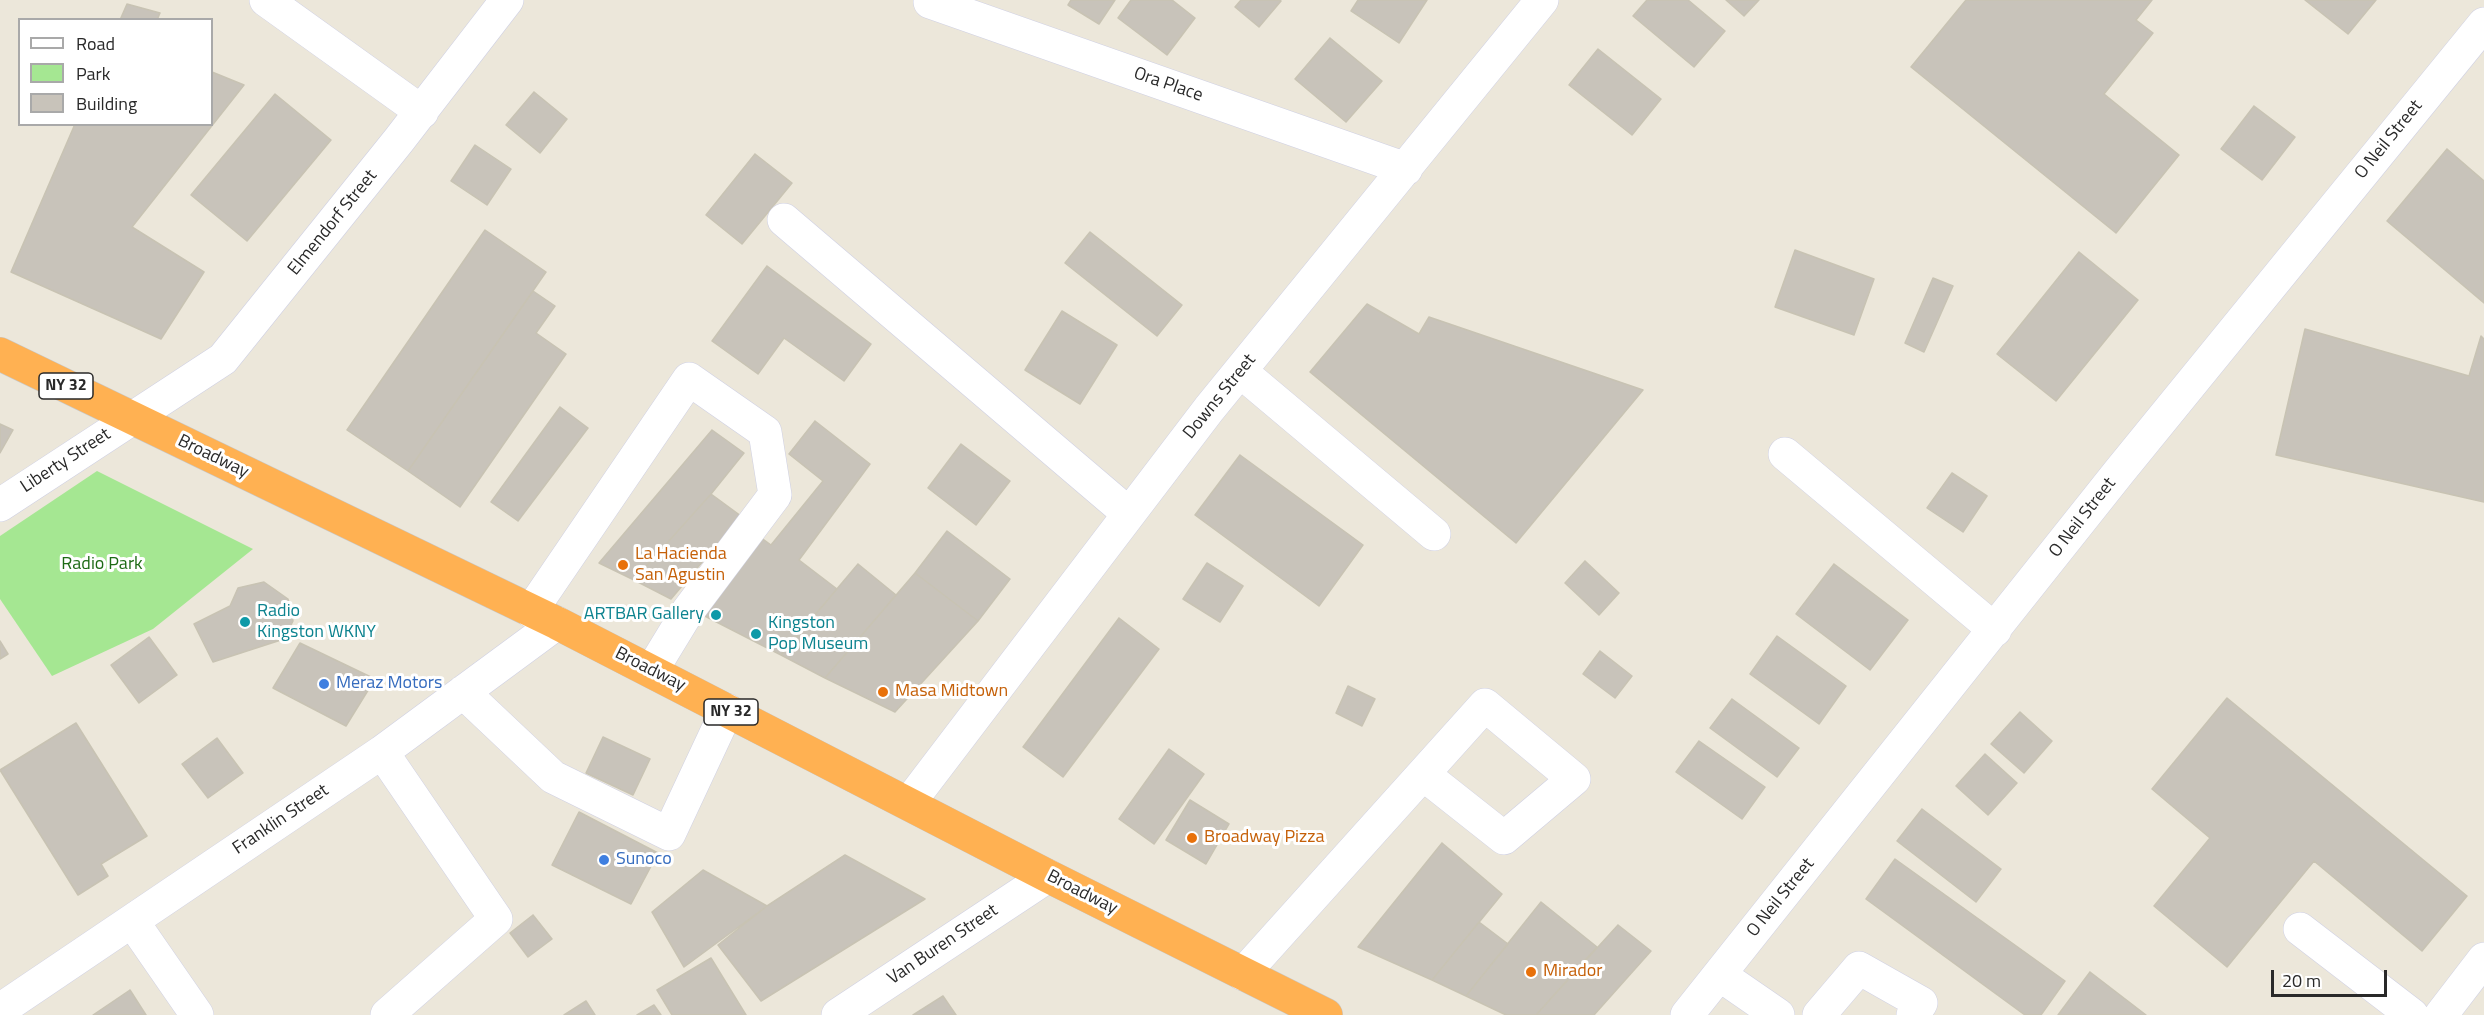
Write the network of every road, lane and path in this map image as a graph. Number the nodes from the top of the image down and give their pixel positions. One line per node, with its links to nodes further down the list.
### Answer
1 (266, 0): 6 (street)
2 (507, 0): 6 (street, Elmendorf Street)
3 (1542, 0): 7 (street, Downs Street)
4 (930, 2): 7 (street, Ora Place)
5 (2484, 24): 17 (street, O Neil Street)
6 (422, 111): 11 (street, Elmendorf Street)
7 (1406, 169): 10 (street, Downs Street)
8 (784, 220): 14 (street)
9 (0, 354): 11 (highway, Broadway / NY 32)
10 (1240, 371): 14 (street, Downs Street); 15 (street)
11 (132, 418): 13 (street, Liberty Street); 16 (highway, Broadway / NY 32)
12 (1785, 454): 17 (street)
13 (0, 505)
14 (1129, 514): 23 (street, Downs Street)
15 (1434, 534)
16 (544, 617): 18 (highway, Broadway / NY 32); 18 (street, Franklin Street); 19 (street, Franklin Street)
17 (1995, 630): 29 (street, O Neil Street)
18 (652, 670): 20 (highway, Broadway / NY 32)
19 (463, 692): 20 (street); 21 (street, Franklin Street)
20 (727, 710): 23 (highway, Broadway / NY 32)
21 (382, 752): 25 (street, Franklin Street); 32 (street)
22 (1423, 774): 28 (street)
23 (909, 803): 24 (highway, Broadway / NY 32)
24 (1048, 876): 28 (highway, Broadway / NY 32); 33 (street, Van Buren Street)
25 (132, 921): 30 (street, Franklin Street); 31 (street)
26 (2300, 929): 39 (street)
27 (2484, 959): 40 (street)
28 (1243, 974): 34 (highway, Broadway / NY 32)
29 (1720, 975): 35 (street, O Neil Street); 36 (street)
30 (0, 1010)
31 (197, 1015)
32 (387, 1015)
33 (838, 1015)
34 (1326, 1015)
35 (1687, 1015)
36 (1778, 1015)
37 (1819, 1015): 38 (street)
38 (1913, 1015)
39 (2412, 1015)
40 (2441, 1015)

